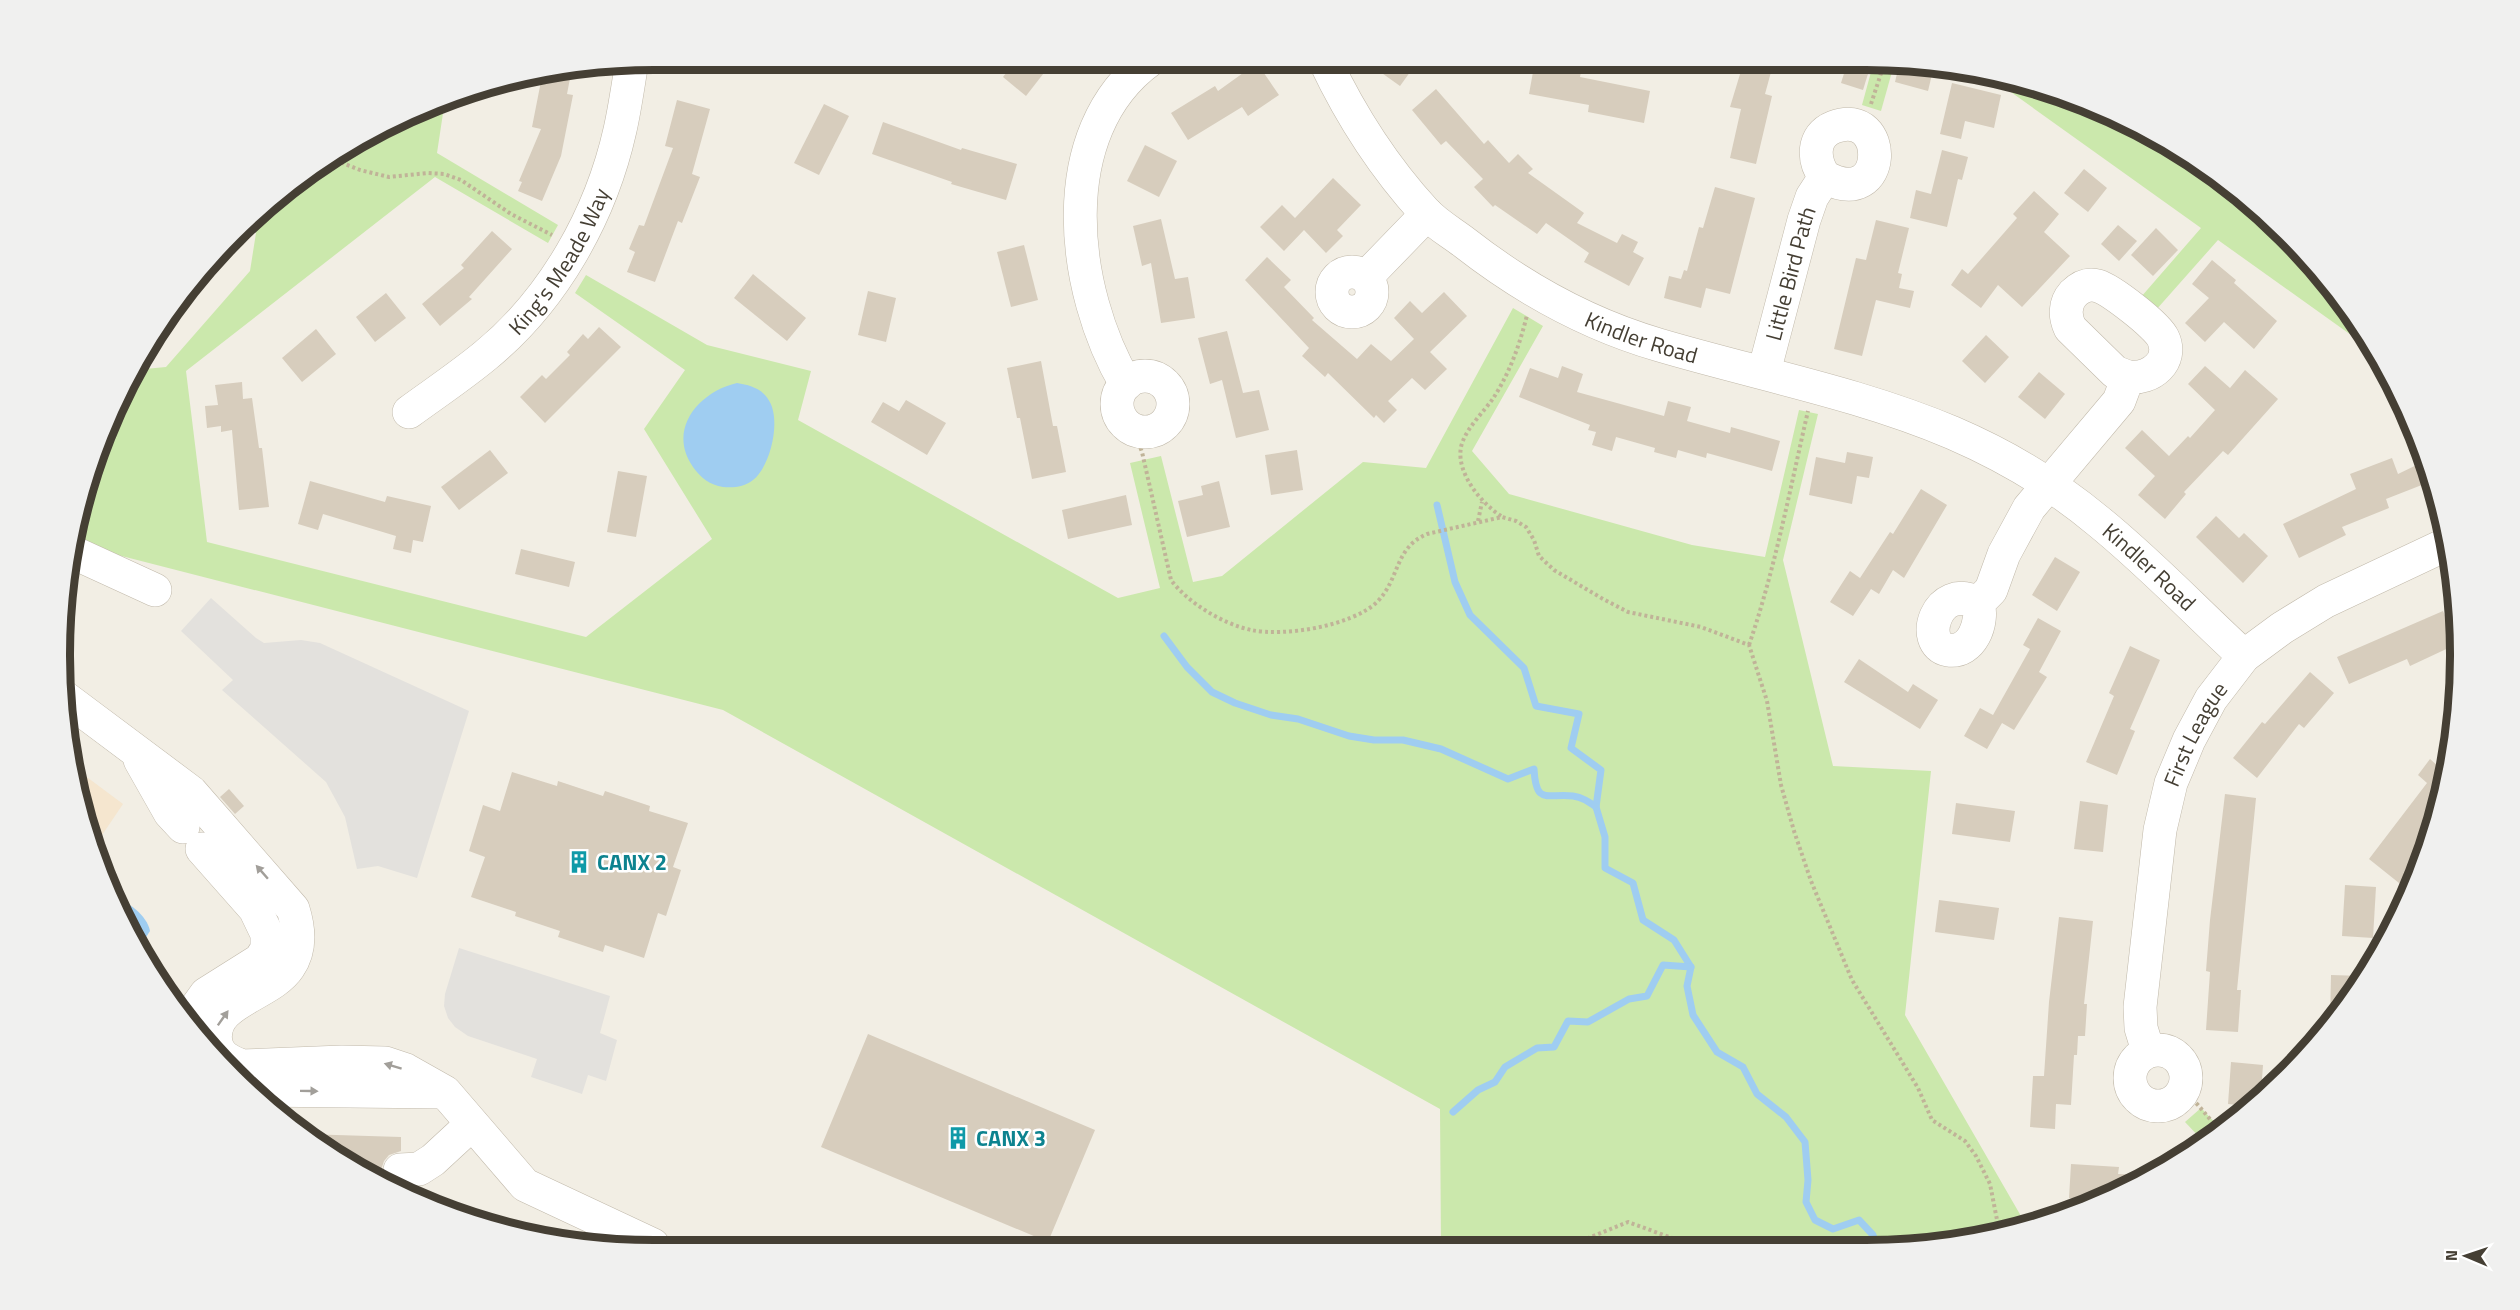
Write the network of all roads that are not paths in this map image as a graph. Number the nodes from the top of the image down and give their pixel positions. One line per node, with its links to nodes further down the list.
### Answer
1 (1140, 70): 9 (street)
2 (1329, 70): 5 (street, Kindler Road)
3 (630, 71): 10 (street, King's Meade Way)
4 (1825, 177): 4 (street, Little Bird Path); 7 (street, Little Bird Path)
5 (1427, 214): 6 (street); 7 (street, Kindler Road)
6 (1366, 278)
7 (1764, 372): 11 (street, Kindler Road)
8 (2128, 377): 11 (street)
9 (1126, 384): 9 (street)
10 (409, 412)
11 (2048, 485): 15 (street); 16 (street, Kindler Road)
12 (2439, 548): 16 (street, First League)
13 (80, 555): 14 (street)
14 (155, 590)
15 (1978, 603)
16 (2244, 656): 21 (street, First League)
17 (73, 704): 18 (street)
18 (135, 750): 19 (street); 20 (street, one-way to 18)
19 (193, 1013)
20 (216, 1040)
21 (2148, 1051): 21 (street)
22 (239, 1065): 24 (street, one-way to 22)
23 (266, 1090): 24 (street, one-way to 24)
24 (445, 1092): 25 (street)
25 (472, 1124): 26 (street); 27 (street)
26 (400, 1170)
27 (641, 1239)

